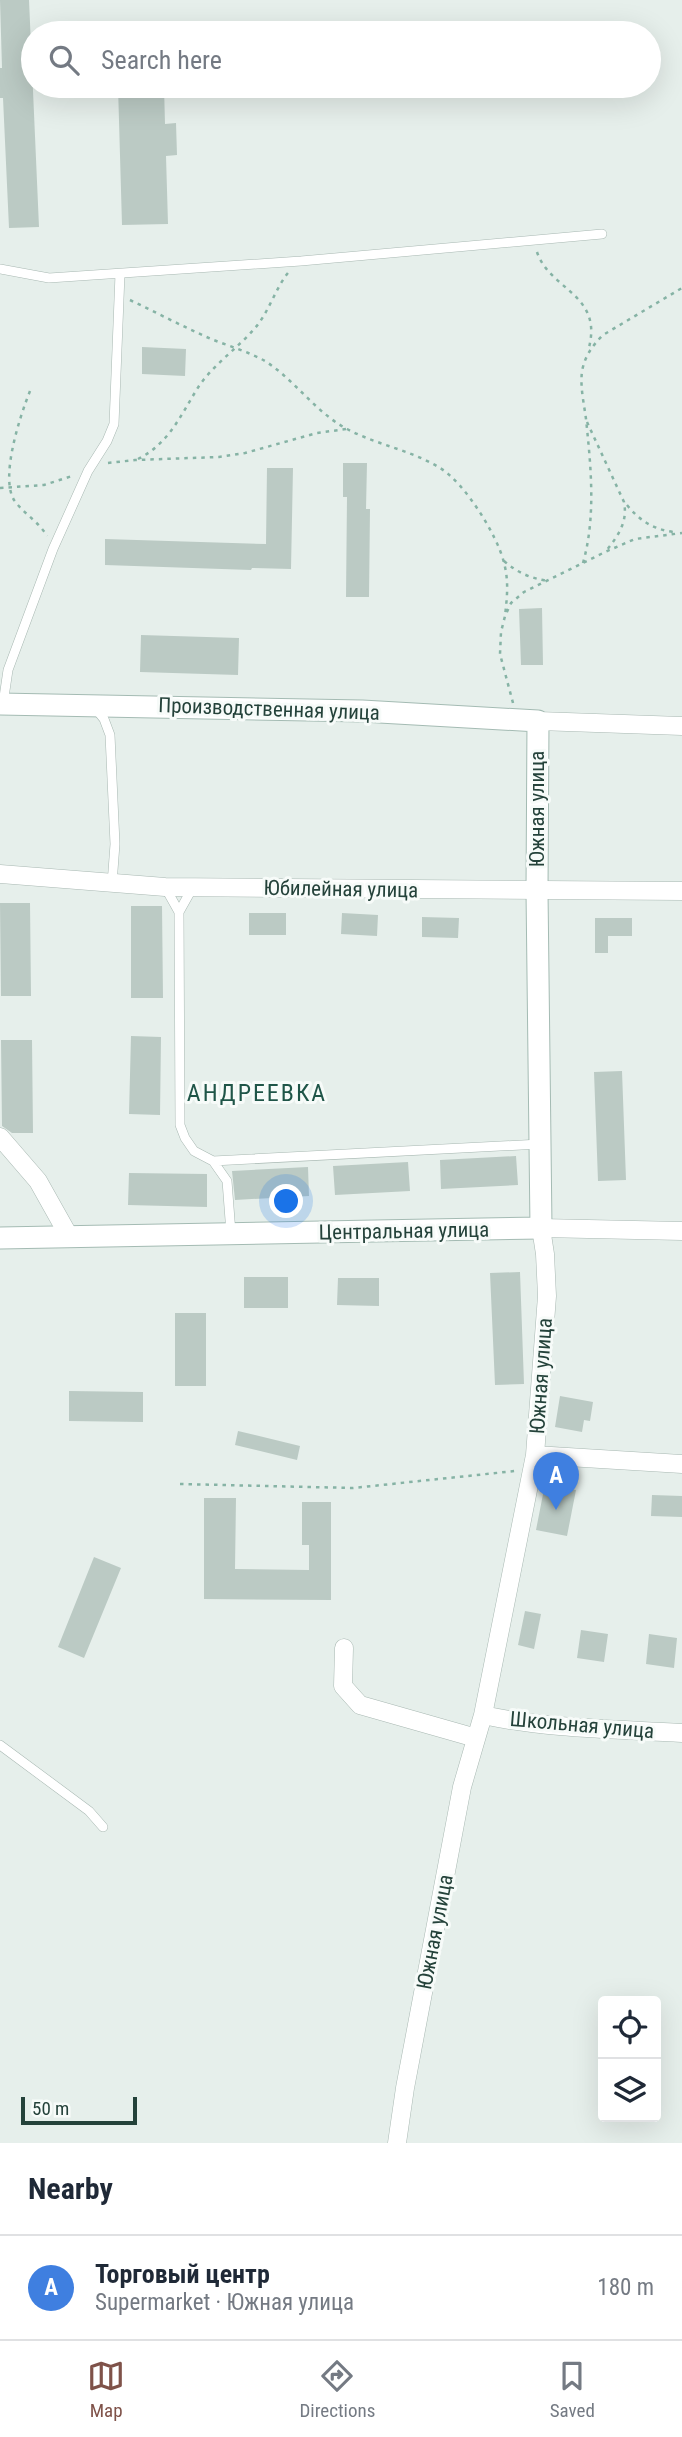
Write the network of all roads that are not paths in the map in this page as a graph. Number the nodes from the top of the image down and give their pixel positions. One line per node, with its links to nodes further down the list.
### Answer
1 (602, 234): 3 (lane)
2 (0, 269): 3 (lane)
3 (120, 274): 4 (lane)
4 (1, 704): 5 (street, Производственная улица)
5 (91, 704): 6 (street, Производственная улица); 9 (lane)
6 (528, 720): 7 (street); 12 (street, Южная улица)
7 (682, 726)
8 (0, 874): 9 (street, Юбилейная улица)
9 (112, 884): 10 (street, Юбилейная улица)
10 (165, 887): 11 (street, Юбилейная улица); 14 (lane)
11 (194, 887): 12 (street, Юбилейная улица); 14 (lane)
12 (537, 891): 13 (street, Юбилейная улица); 16 (street, Южная улица)
13 (682, 891)
14 (179, 912): 17 (lane)
15 (0, 1137): 21 (street)
16 (540, 1144): 17 (lane); 18 (street, Южная улица)
17 (213, 1161): 20 (lane)
18 (541, 1228): 19 (street, Центральная улица); 20 (street, Центральная улица); 23 (street, Южная улица)
19 (682, 1231)
20 (231, 1235): 21 (street, Центральная улица)
21 (70, 1237): 22 (street, Центральная улица)
22 (0, 1238)
23 (534, 1462): 24 (street); 26 (street, Южная улица)
24 (682, 1464)
25 (344, 1648): 28 (street)
26 (483, 1715): 27 (street, Школьная улица); 28 (street, Южная улица)
27 (682, 1733)
28 (476, 1738): 31 (street, Южная улица)
29 (0, 1745): 30 (lane)
30 (103, 1827)
31 (397, 2143)

